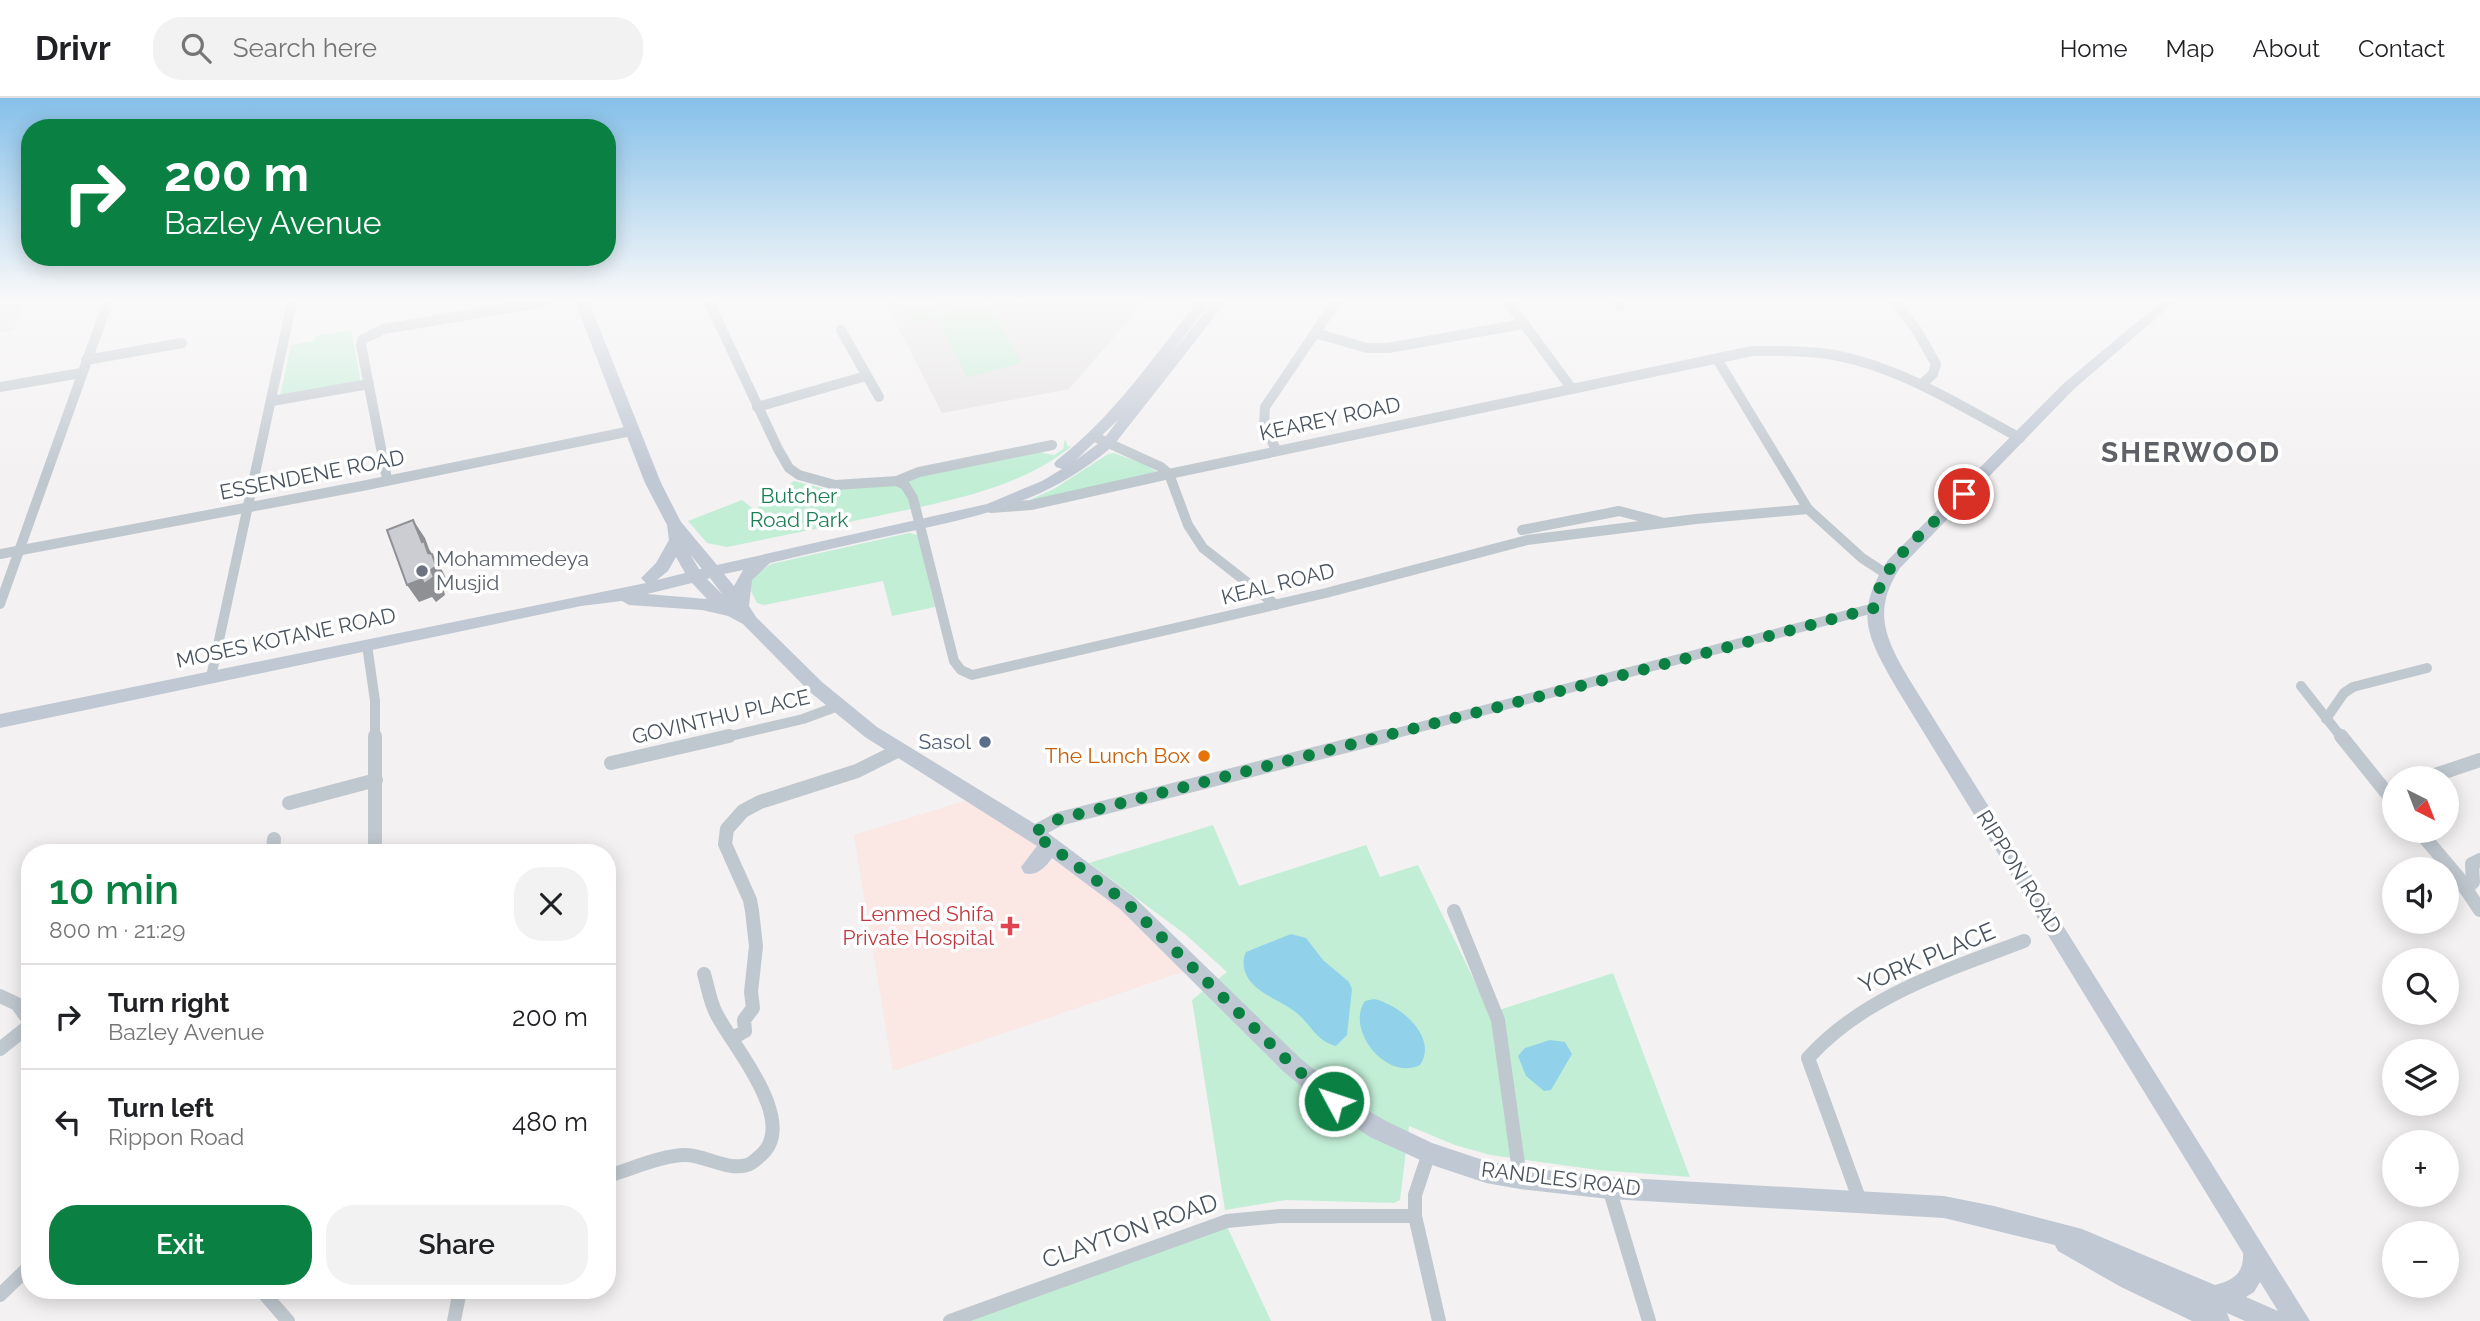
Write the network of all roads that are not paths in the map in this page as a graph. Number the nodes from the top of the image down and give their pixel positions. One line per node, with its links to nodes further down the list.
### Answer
1 (92, 359): 15 (street)
2 (281, 359): 23 (street)
3 (364, 359): 18 (street)
4 (604, 359): 25 (street, RANDLES ROAD)
5 (735, 359): 24 (street)
6 (857, 359): 17 (street)
7 (1161, 359): 27 (street, MOSES KOTANE ROAD)
8 (1171, 359): 27 (street, MOSES KOTANE ROAD)
9 (1298, 359): 29 (street)
10 (1549, 359): 21 (street)
11 (1717, 359): 21 (street, KEAREY ROAD); 35 (street)
12 (1858, 359): 19 (street, KEAREY ROAD)
13 (1933, 359): 19 (street)
14 (2101, 359): 26 (street)
15 (86, 360): 16 (street)
16 (81, 373): 20 (street); 41 (street)
17 (866, 376): 22 (street); 24 (street)
18 (369, 384): 23 (street); 31 (street)
19 (1922, 384): 26 (street, KEAREY ROAD)
20 (0, 387)
21 (1572, 389): 29 (street, KEAREY ROAD)
22 (879, 397)
23 (272, 401): 33 (street)
24 (757, 407): 32 (street)
25 (631, 431): 31 (street, ESSENDENE ROAD); 38 (street, RANDLES ROAD)
26 (2020, 438): 45 (street)
27 (1101, 440): 30 (street); 34 (street, MOSES KOTANE ROAD); 36 (street, MOSES KOTANE ROAD)
28 (1052, 445): 32 (street)
29 (1276, 450): 30 (street, KEAREY ROAD)
30 (1169, 474): 34 (street, KEAREY ROAD); 50 (street)
31 (387, 479): 33 (street, ESSENDENE ROAD)
32 (897, 481): 36 (street, KEAL ROAD)
33 (248, 508): 41 (street, ESSENDENE ROAD); 55 (street)
34 (991, 508): 36 (street, MOSES KOTANE ROAD)
35 (1808, 509): 37 (street, KEAL ROAD); 45 (street)
36 (919, 519): 43 (street, MOSES KOTANE ROAD); 44 (street, MOSES KOTANE ROAD); 50 (street, KEAL ROAD)
37 (1665, 523): 39 (street); 50 (street, KEAL ROAD)
38 (676, 525): 40 (street, RANDLES ROAD); 44 (street, RANDLES ROAD)
39 (1522, 530)
40 (676, 542): 44 (street, RANDLES ROAD); 46 (street)
41 (18, 551): 42 (street, ESSENDENE ROAD); 49 (street)
42 (0, 554)
43 (770, 557): 44 (street, MOSES KOTANE ROAD); 51 (street)
44 (702, 569): 46 (street, MOSES KOTANE ROAD); 47 (street, MOSES KOTANE ROAD); 51 (street, RANDLES ROAD)
45 (1888, 575): 52 (street)
46 (649, 578): 48 (street, MOSES KOTANE ROAD)
47 (609, 598): 48 (street, MOSES KOTANE ROAD); 51 (street)
48 (581, 600): 53 (street, MOSES KOTANE ROAD)
49 (0, 604)
50 (1276, 605)
51 (737, 608): 57 (street, RANDLES ROAD)
52 (1874, 608): 67 (street); 89 (street, RIPPON ROAD)
53 (367, 645): 55 (street, MOSES KOTANE ROAD); 64 (street)
54 (2427, 668): 58 (street)
55 (211, 677): 59 (street, MOSES KOTANE ROAD)
56 (2301, 686): 58 (street)
57 (838, 706): 60 (street, RANDLES ROAD); 62 (street, GOVINTHU PLACE)
58 (2326, 719): 65 (street)
59 (0, 721)
60 (899, 750): 67 (street, RANDLES ROAD); 80 (street)
61 (2480, 760): 63 (street)
62 (611, 763)
63 (2459, 767)
64 (376, 780): 66 (street); 68 (street)
65 (2382, 784)
66 (289, 803)
67 (1040, 838): 71 (street); 82 (street, RANDLES ROAD)
68 (375, 844)
69 (2430, 844): 72 (street)
70 (2480, 860): 72 (street)
71 (1031, 867)
72 (2466, 889): 73 (street)
73 (2480, 910)
74 (1454, 911): 84 (street)
75 (2024, 941): 86 (street, YORK PLACE)
76 (704, 974): 80 (street)
77 (0, 996): 78 (street)
78 (21, 1001)
79 (21, 1031): 81 (street)
80 (733, 1038): 83 (street)
81 (0, 1049)
82 (1429, 1153): 84 (street, RANDLES ROAD); 87 (street)
83 (616, 1173)
84 (1520, 1178): 85 (street, RANDLES ROAD)
85 (1609, 1188): 86 (street, RANDLES ROAD); 99 (street)
86 (1860, 1201): 88 (street, RANDLES ROAD)
87 (1415, 1216): 97 (street, CLAYTON ROAD); 98 (street)
88 (2054, 1236): 92 (street, RANDLES ROAD); 100 (street, RANDLES ROAD)
89 (2254, 1250): 92 (street); 102 (street, RIPPON ROAD)
90 (21, 1275): 91 (street)
91 (0, 1295)
92 (2213, 1297): 101 (street, RANDLES ROAD)
93 (269, 1299): 95 (street)
94 (458, 1299): 96 (street)
95 (288, 1321)
96 (454, 1321)
97 (950, 1321)
98 (1439, 1321)
99 (1649, 1321)
100 (2218, 1321)
101 (2274, 1321)
102 (2298, 1321)

